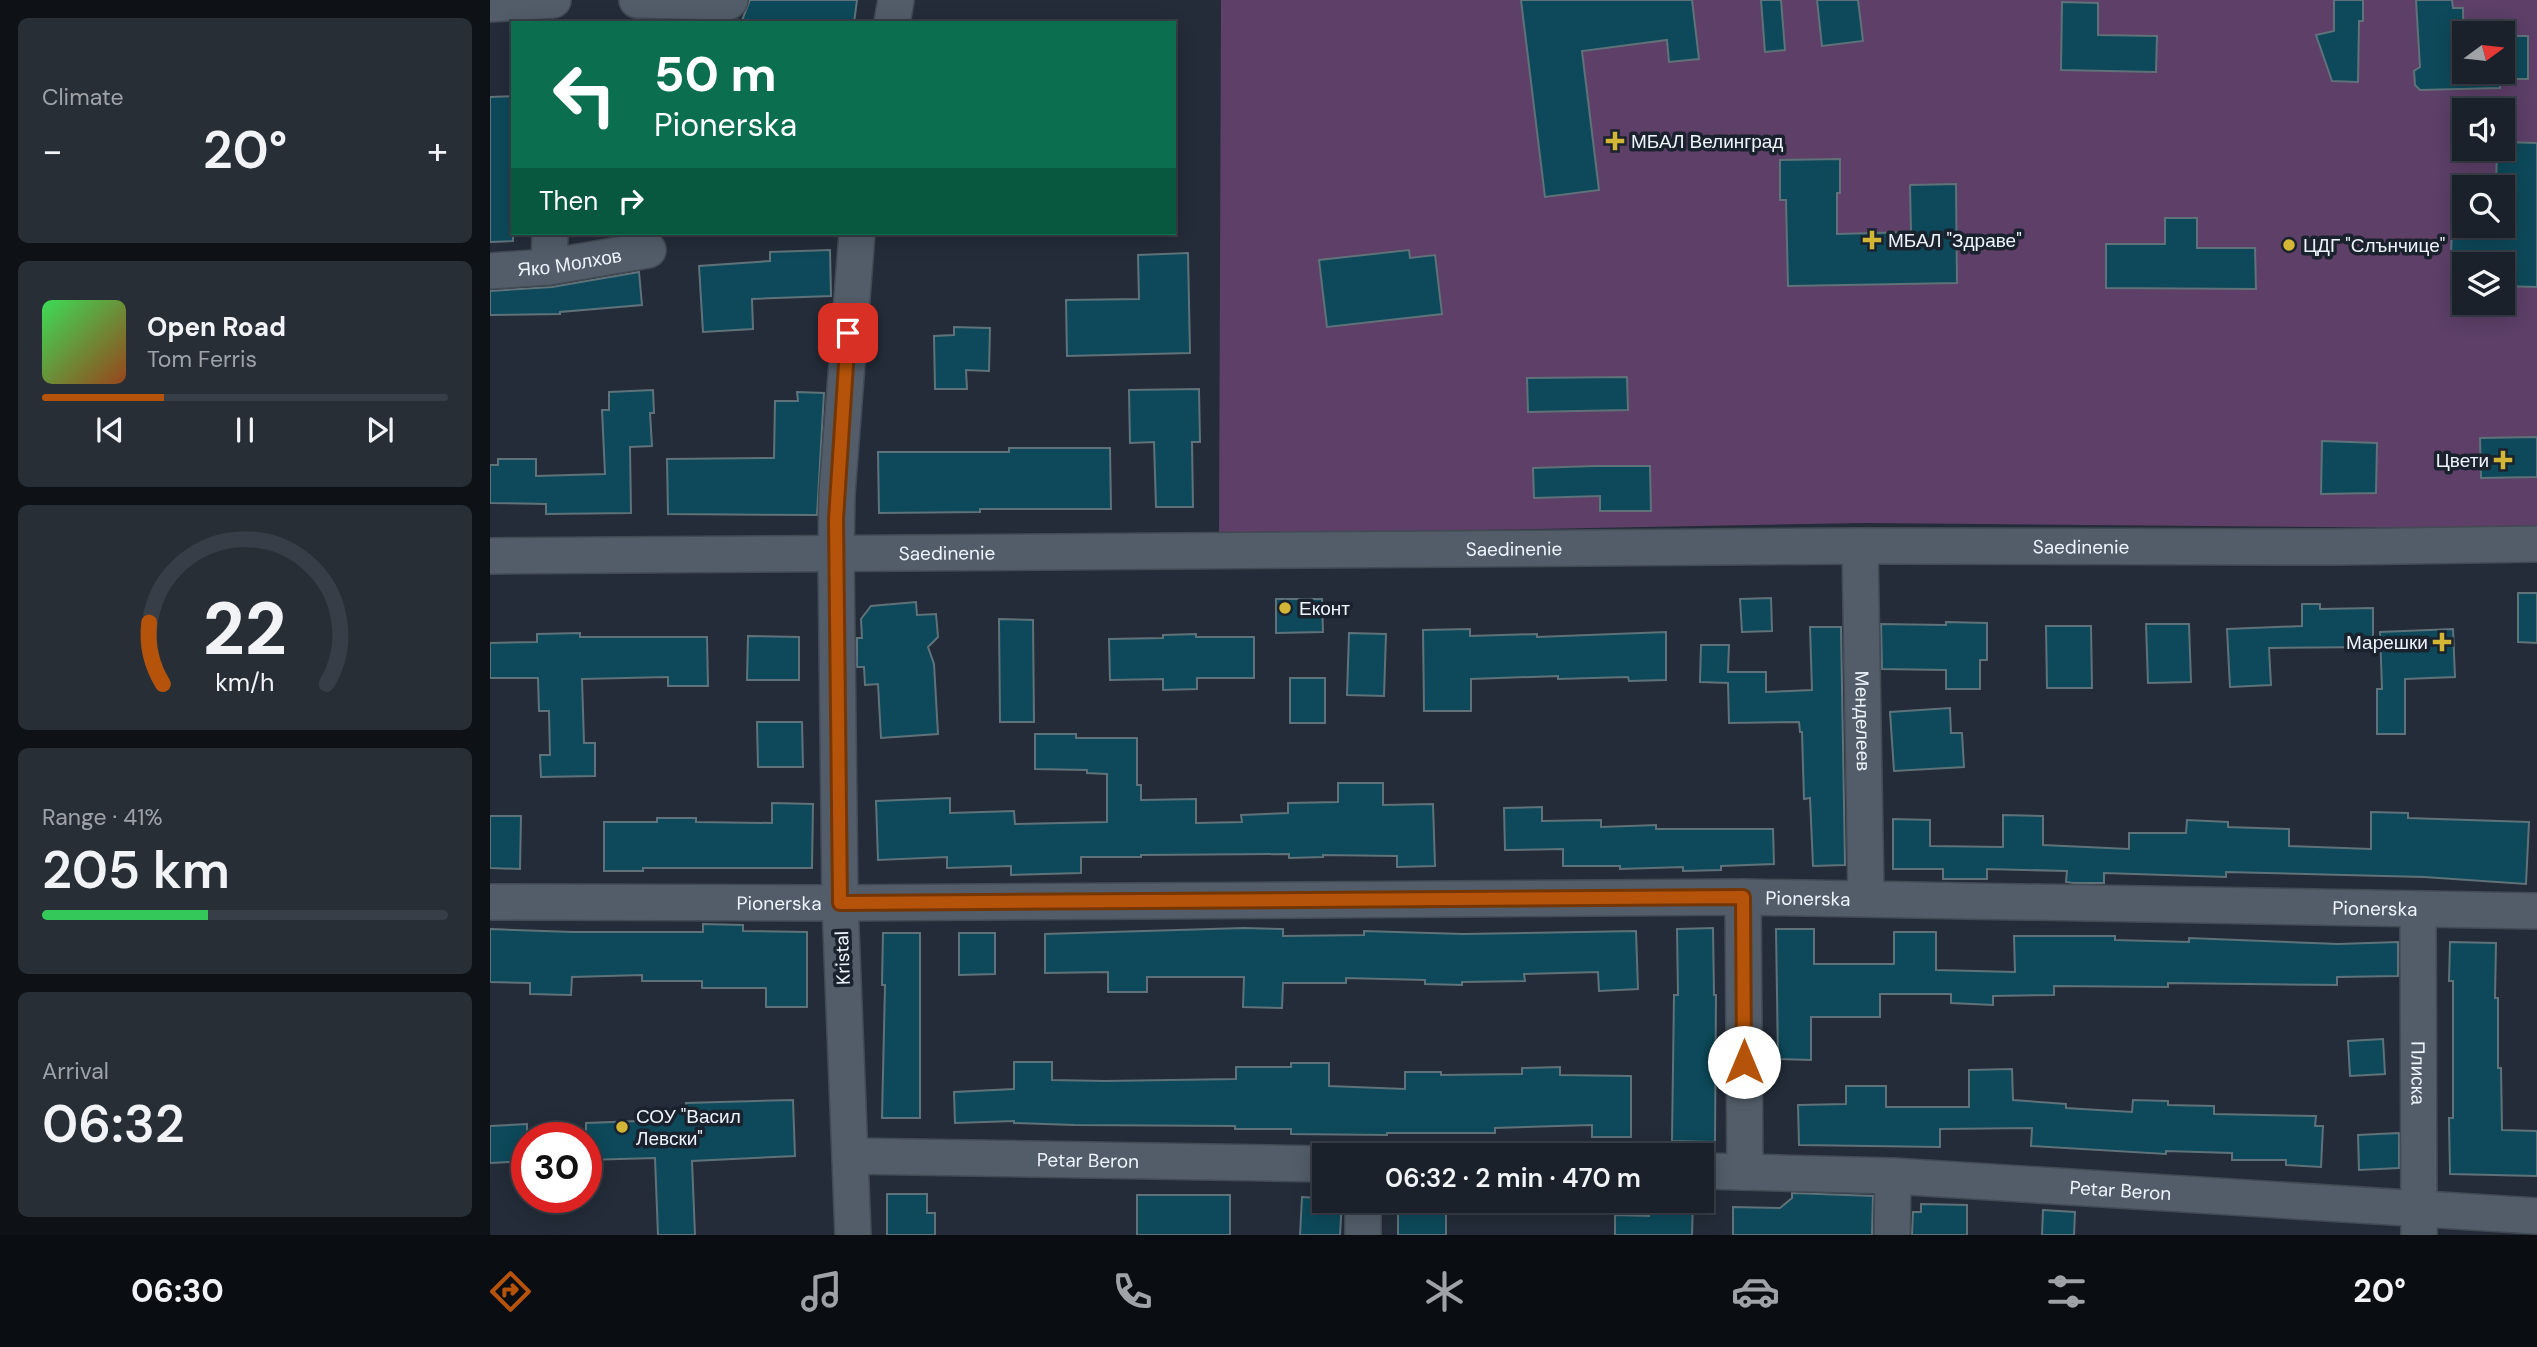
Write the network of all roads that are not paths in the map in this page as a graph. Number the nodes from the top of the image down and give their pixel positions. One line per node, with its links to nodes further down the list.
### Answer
1 (553, 0): 5 (street); 6 (street)
2 (637, 0): 3 (street)
3 (730, 0)
4 (896, 0): 7 (street)
5 (490, 4)
6 (552, 21)
7 (891, 21)
8 (550, 235): 11 (street)
9 (857, 235): 15 (street, Kristal)
10 (648, 250): 11 (street, Яко Молхов)
11 (550, 267): 12 (street, Яко Молхов)
12 (490, 271)
13 (2537, 544): 14 (street, Saedinenie)
14 (1860, 546): 15 (street, Saedinenie); 18 (street, Менделеев)
15 (836, 555): 16 (street, Saedinenie); 20 (street, Kristal)
16 (490, 556)
17 (1743, 897): 18 (street, Pionerska); 20 (street, Pionerska); 26 (street)
18 (1866, 897): 21 (street, Pionerska)
19 (490, 902): 20 (street, Pionerska)
20 (840, 903): 23 (street, Kristal)
21 (2418, 910): 22 (street, Pionerska); 30 (street, Плиска)
22 (2537, 911)
23 (850, 1156): 24 (street, Petar Beron); 31 (street, Kristal)
24 (1312, 1164)
25 (1714, 1171): 26 (street, Petar Beron)
26 (1745, 1172): 27 (street, Petar Beron)
27 (1893, 1176): 30 (street, Petar Beron); 33 (street)
28 (1363, 1213): 32 (street)
29 (2537, 1216): 30 (street, Petar Beron)
30 (2419, 1222)
31 (853, 1235)
32 (1363, 1235)
33 (1892, 1235)

